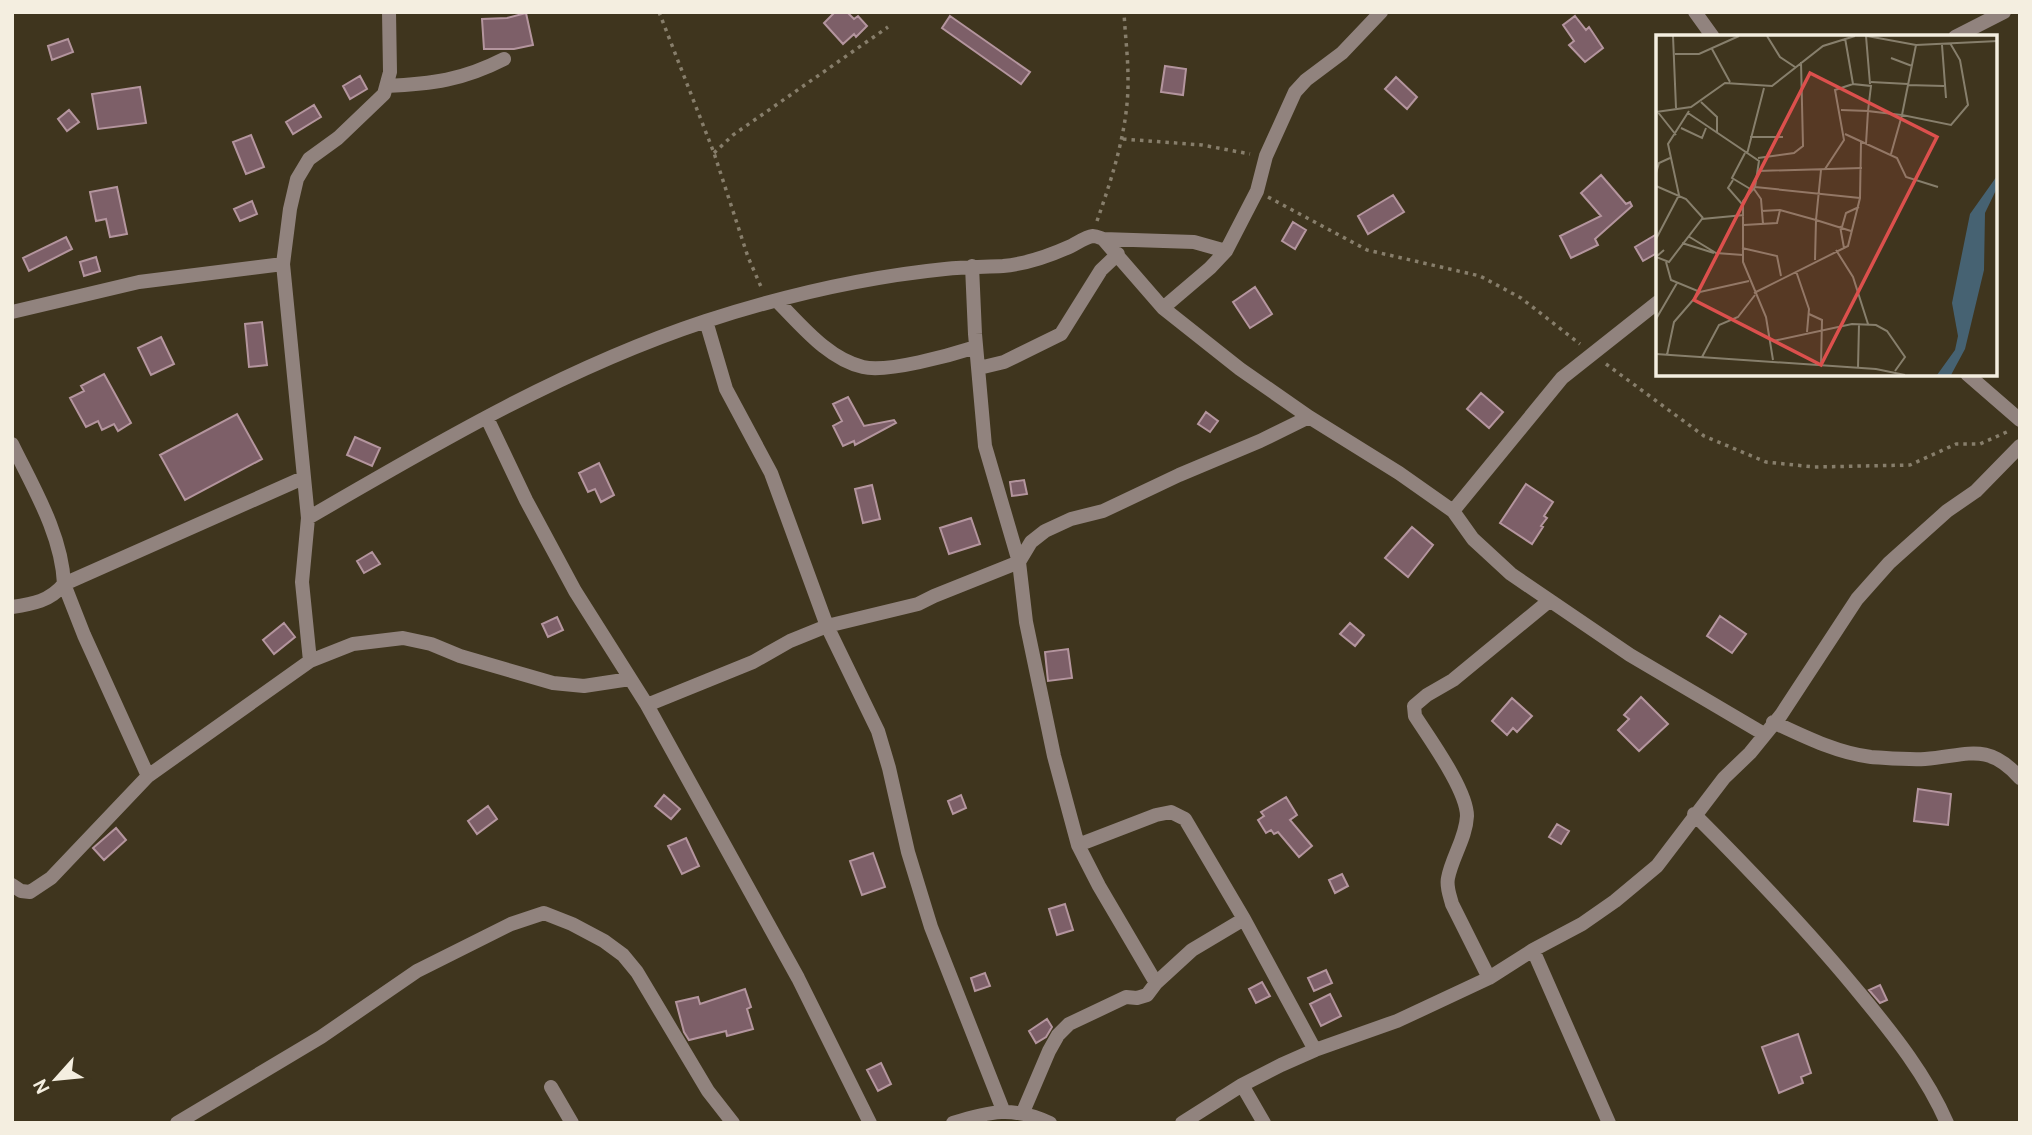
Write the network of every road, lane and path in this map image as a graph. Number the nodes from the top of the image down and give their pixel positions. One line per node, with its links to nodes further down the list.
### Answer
1 (389, 12): 11 (street)
2 (659, 12): 13 (path)
3 (1124, 12): 12 (path)
4 (1381, 12): 14 (street)
5 (1695, 12): 8 (street)
6 (2004, 12): 9 (street)
7 (888, 27): 13 (path)
8 (1712, 35)
9 (1959, 35)
10 (504, 60): 11 (street)
11 (386, 86): 19 (street)
12 (1122, 139): 14 (path); 16 (path)
13 (714, 153): 21 (path)
14 (1266, 156): 15 (street)
15 (1257, 191): 17 (street); 27 (path)
16 (1098, 237): 17 (street); 18 (street); 20 (street)
17 (1226, 251): 23 (street)
18 (1118, 254): 23 (street); 28 (street)
19 (283, 264): 24 (street); 35 (street)
20 (972, 266): 21 (street); 26 (street)
21 (772, 302): 25 (street); 26 (street)
22 (1656, 303): 27 (street)
23 (1163, 308): 30 (street)
24 (12, 312)
25 (706, 321): 31 (street); 42 (street)
26 (976, 347): 28 (street)
27 (1592, 354): 32 (path); 36 (street)
28 (979, 368): 38 (street)
29 (1968, 376): 32 (street)
30 (1309, 417): 36 (street); 38 (street)
31 (487, 418): 37 (street); 44 (street)
32 (2020, 422)
33 (12, 444): 39 (street)
34 (2020, 446): 46 (street)
35 (303, 478): 37 (street); 39 (street)
36 (1453, 511): 40 (street)
37 (308, 518): 43 (street)
38 (1019, 562): 42 (street); 50 (street)
39 (64, 584): 41 (street); 47 (street)
40 (1549, 601): 46 (street); 54 (street)
41 (12, 607)
42 (827, 626): 45 (street); 59 (street)
43 (310, 661): 44 (street); 47 (street)
44 (631, 678): 45 (street)
45 (647, 705): 64 (street)
46 (1769, 728): 48 (street); 49 (street)
47 (148, 776): 51 (street)
48 (2020, 778)
49 (1694, 814): 53 (street); 70 (street)
50 (1078, 845): 52 (street); 55 (street)
51 (12, 885)
52 (1244, 919): 55 (street); 56 (street)
53 (1533, 950): 54 (street); 69 (street)
54 (1489, 978): 56 (street)
55 (1156, 983): 60 (street)
56 (1315, 1050): 57 (street)
57 (1242, 1085): 67 (street); 68 (street)
58 (551, 1087): 62 (street)
59 (1003, 1110): 60 (street); 65 (street)
60 (1031, 1117): 66 (street)
61 (177, 1123): 63 (street)
62 (572, 1123)
63 (733, 1123)
64 (870, 1123)
65 (953, 1123)
66 (1050, 1123)
67 (1182, 1123)
68 (1264, 1123)
69 (1609, 1123)
70 (1948, 1123)

